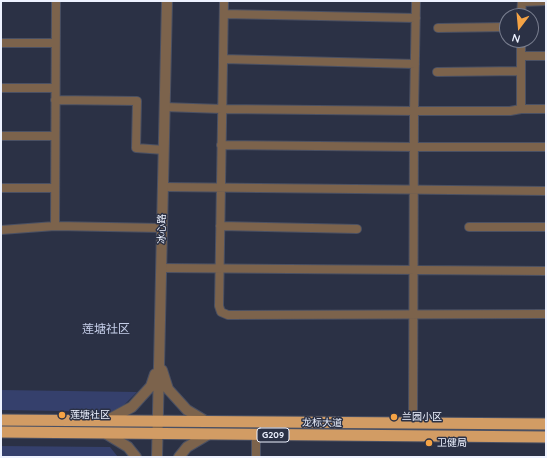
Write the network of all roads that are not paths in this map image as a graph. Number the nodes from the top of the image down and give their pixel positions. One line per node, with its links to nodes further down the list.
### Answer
1 (56, 1): 12 (street)
2 (167, 1): 23 (street, 冰心路)
3 (224, 1): 7 (street)
4 (416, 1): 8 (street)
5 (522, 1): 6 (street)
6 (546, 1)
7 (224, 14): 8 (street); 16 (street)
8 (416, 18): 17 (street)
9 (438, 28): 10 (street)
10 (499, 28)
11 (1, 43): 12 (street)
12 (55, 43): 21 (street)
13 (521, 48): 14 (street)
14 (521, 56): 15 (street); 18 (street)
15 (546, 56)
16 (223, 59): 17 (street); 24 (street)
17 (415, 64): 27 (street)
18 (521, 71): 19 (street); 25 (street)
19 (437, 72)
20 (1, 88): 21 (street)
21 (55, 88): 22 (street)
22 (55, 100): 29 (street); 33 (street)
23 (164, 107): 24 (street); 33 (street, 冰心路)
24 (222, 109): 27 (street); 30 (street)
25 (521, 109): 26 (street); 27 (street)
26 (546, 109)
27 (414, 111): 32 (street)
28 (1, 136): 29 (street)
29 (55, 136): 35 (street)
30 (222, 144): 32 (street); 37 (street)
31 (546, 147): 32 (street)
32 (414, 148): 38 (street)
33 (164, 150): 36 (street, 冰心路)
34 (1, 188): 35 (street)
35 (55, 188): 40 (street)
36 (163, 188): 37 (street); 44 (street, 冰心路)
37 (221, 188): 38 (street); 41 (street)
38 (414, 189): 39 (street); 49 (street)
39 (546, 190)
40 (55, 226): 44 (street); 46 (street)
41 (220, 226): 45 (street); 48 (street)
42 (469, 227): 43 (street)
43 (546, 227)
44 (162, 228): 47 (street, 冰心路)
45 (357, 229)
46 (1, 230)
47 (161, 268): 48 (street); 53 (street, 冰心路)
48 (220, 268): 49 (street); 51 (street)
49 (414, 270): 50 (street); 51 (street)
50 (546, 271)
51 (413, 314): 52 (street); 58 (street)
52 (546, 314)
53 (159, 360): 55 (street); 56 (street, 冰心路); 57 (street)
54 (1, 420): 55 (highway, 龙标大道 / G209)
55 (106, 421): 56 (highway, 龙标大道 / G209)
56 (158, 421): 57 (highway, 龙标大道 / G209); 62 (street, 冰心路)
57 (207, 422): 58 (highway, 龙标大道 / G209)
58 (413, 423): 59 (highway, 龙标大道 / G209)
59 (546, 424)
60 (1, 432): 61 (highway, 龙标大道 / G209)
61 (105, 433): 62 (highway, 龙标大道 / G209); 66 (street)
62 (158, 434): 63 (highway, 龙标大道 / G209); 67 (street, 冰心路)
63 (209, 434): 64 (highway, 龙标大道 / G209); 68 (street)
64 (256, 435): 65 (highway, 龙标大道 / G209); 69 (street)
65 (546, 437)
66 (136, 457)
67 (157, 457)
68 (179, 457)
69 (256, 457)

